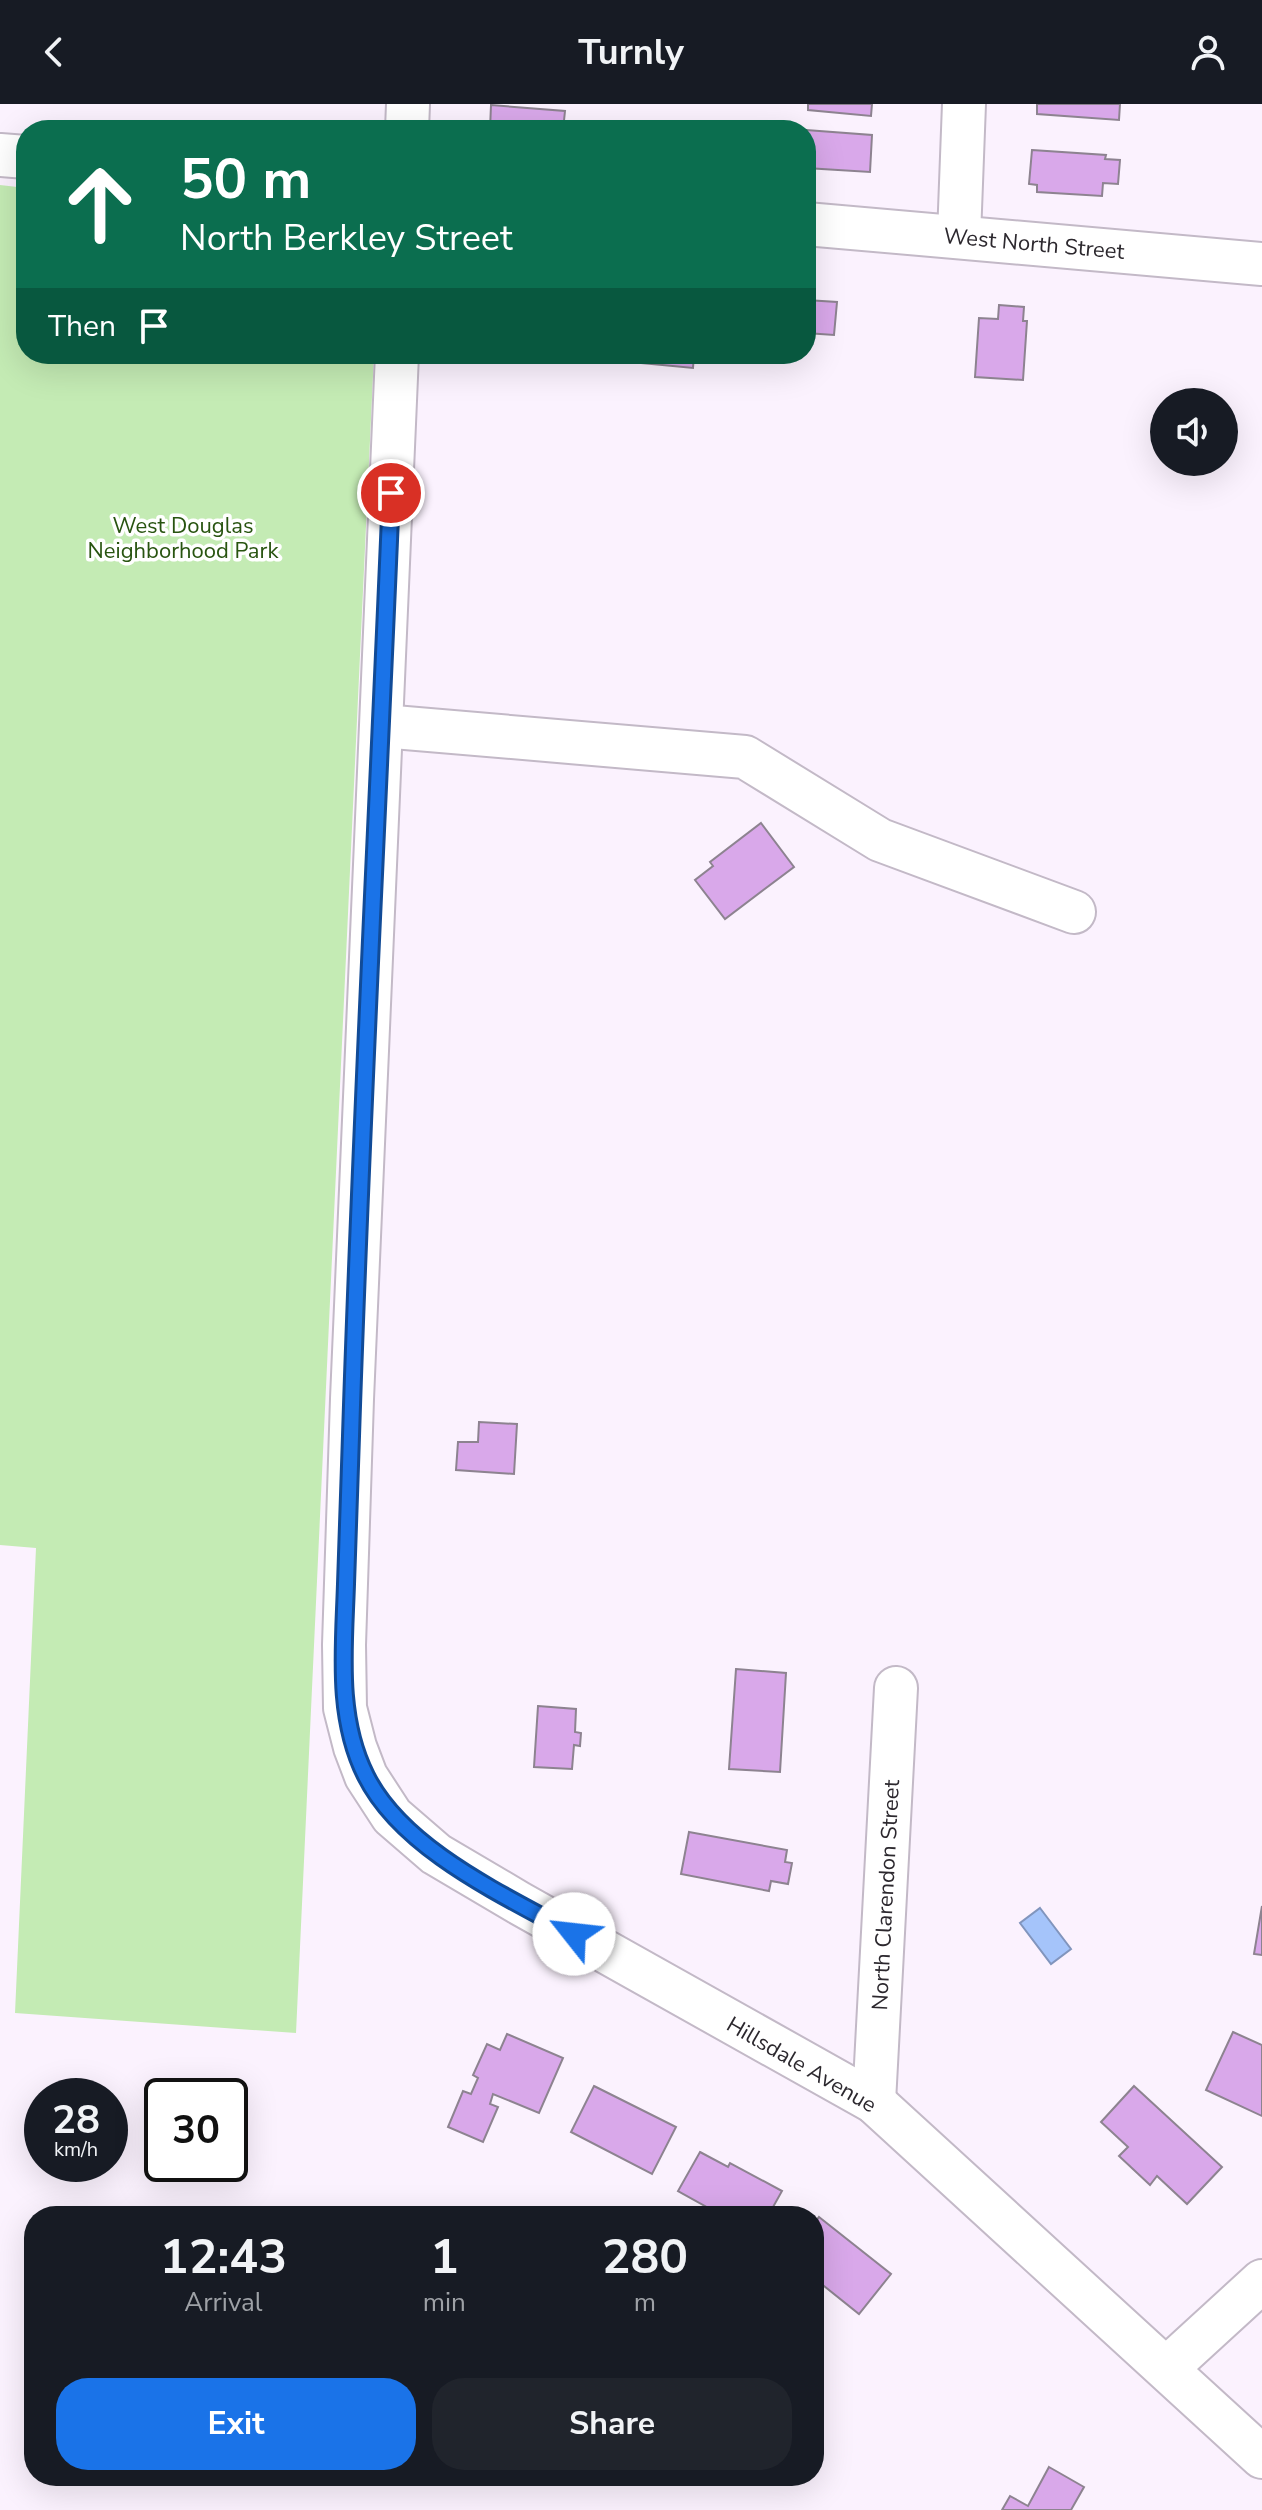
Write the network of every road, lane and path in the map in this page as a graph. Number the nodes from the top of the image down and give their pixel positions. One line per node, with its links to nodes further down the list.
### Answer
1 (964, 104): 3 (street)
2 (816, 225): 3 (street, West North Street)
3 (959, 236): 4 (street, West North Street)
4 (1262, 264)
5 (397, 364): 6 (street, Hillsdale Avenue)
6 (382, 726): 7 (street); 9 (street, Hillsdale Avenue)
7 (1074, 912)
8 (896, 1688): 9 (street, North Clarendon Street)
9 (874, 2102): 11 (street, Hillsdale Avenue)
10 (1262, 2281): 11 (street)
11 (1167, 2368): 12 (street, Hillsdale Avenue)
12 (1262, 2457)

